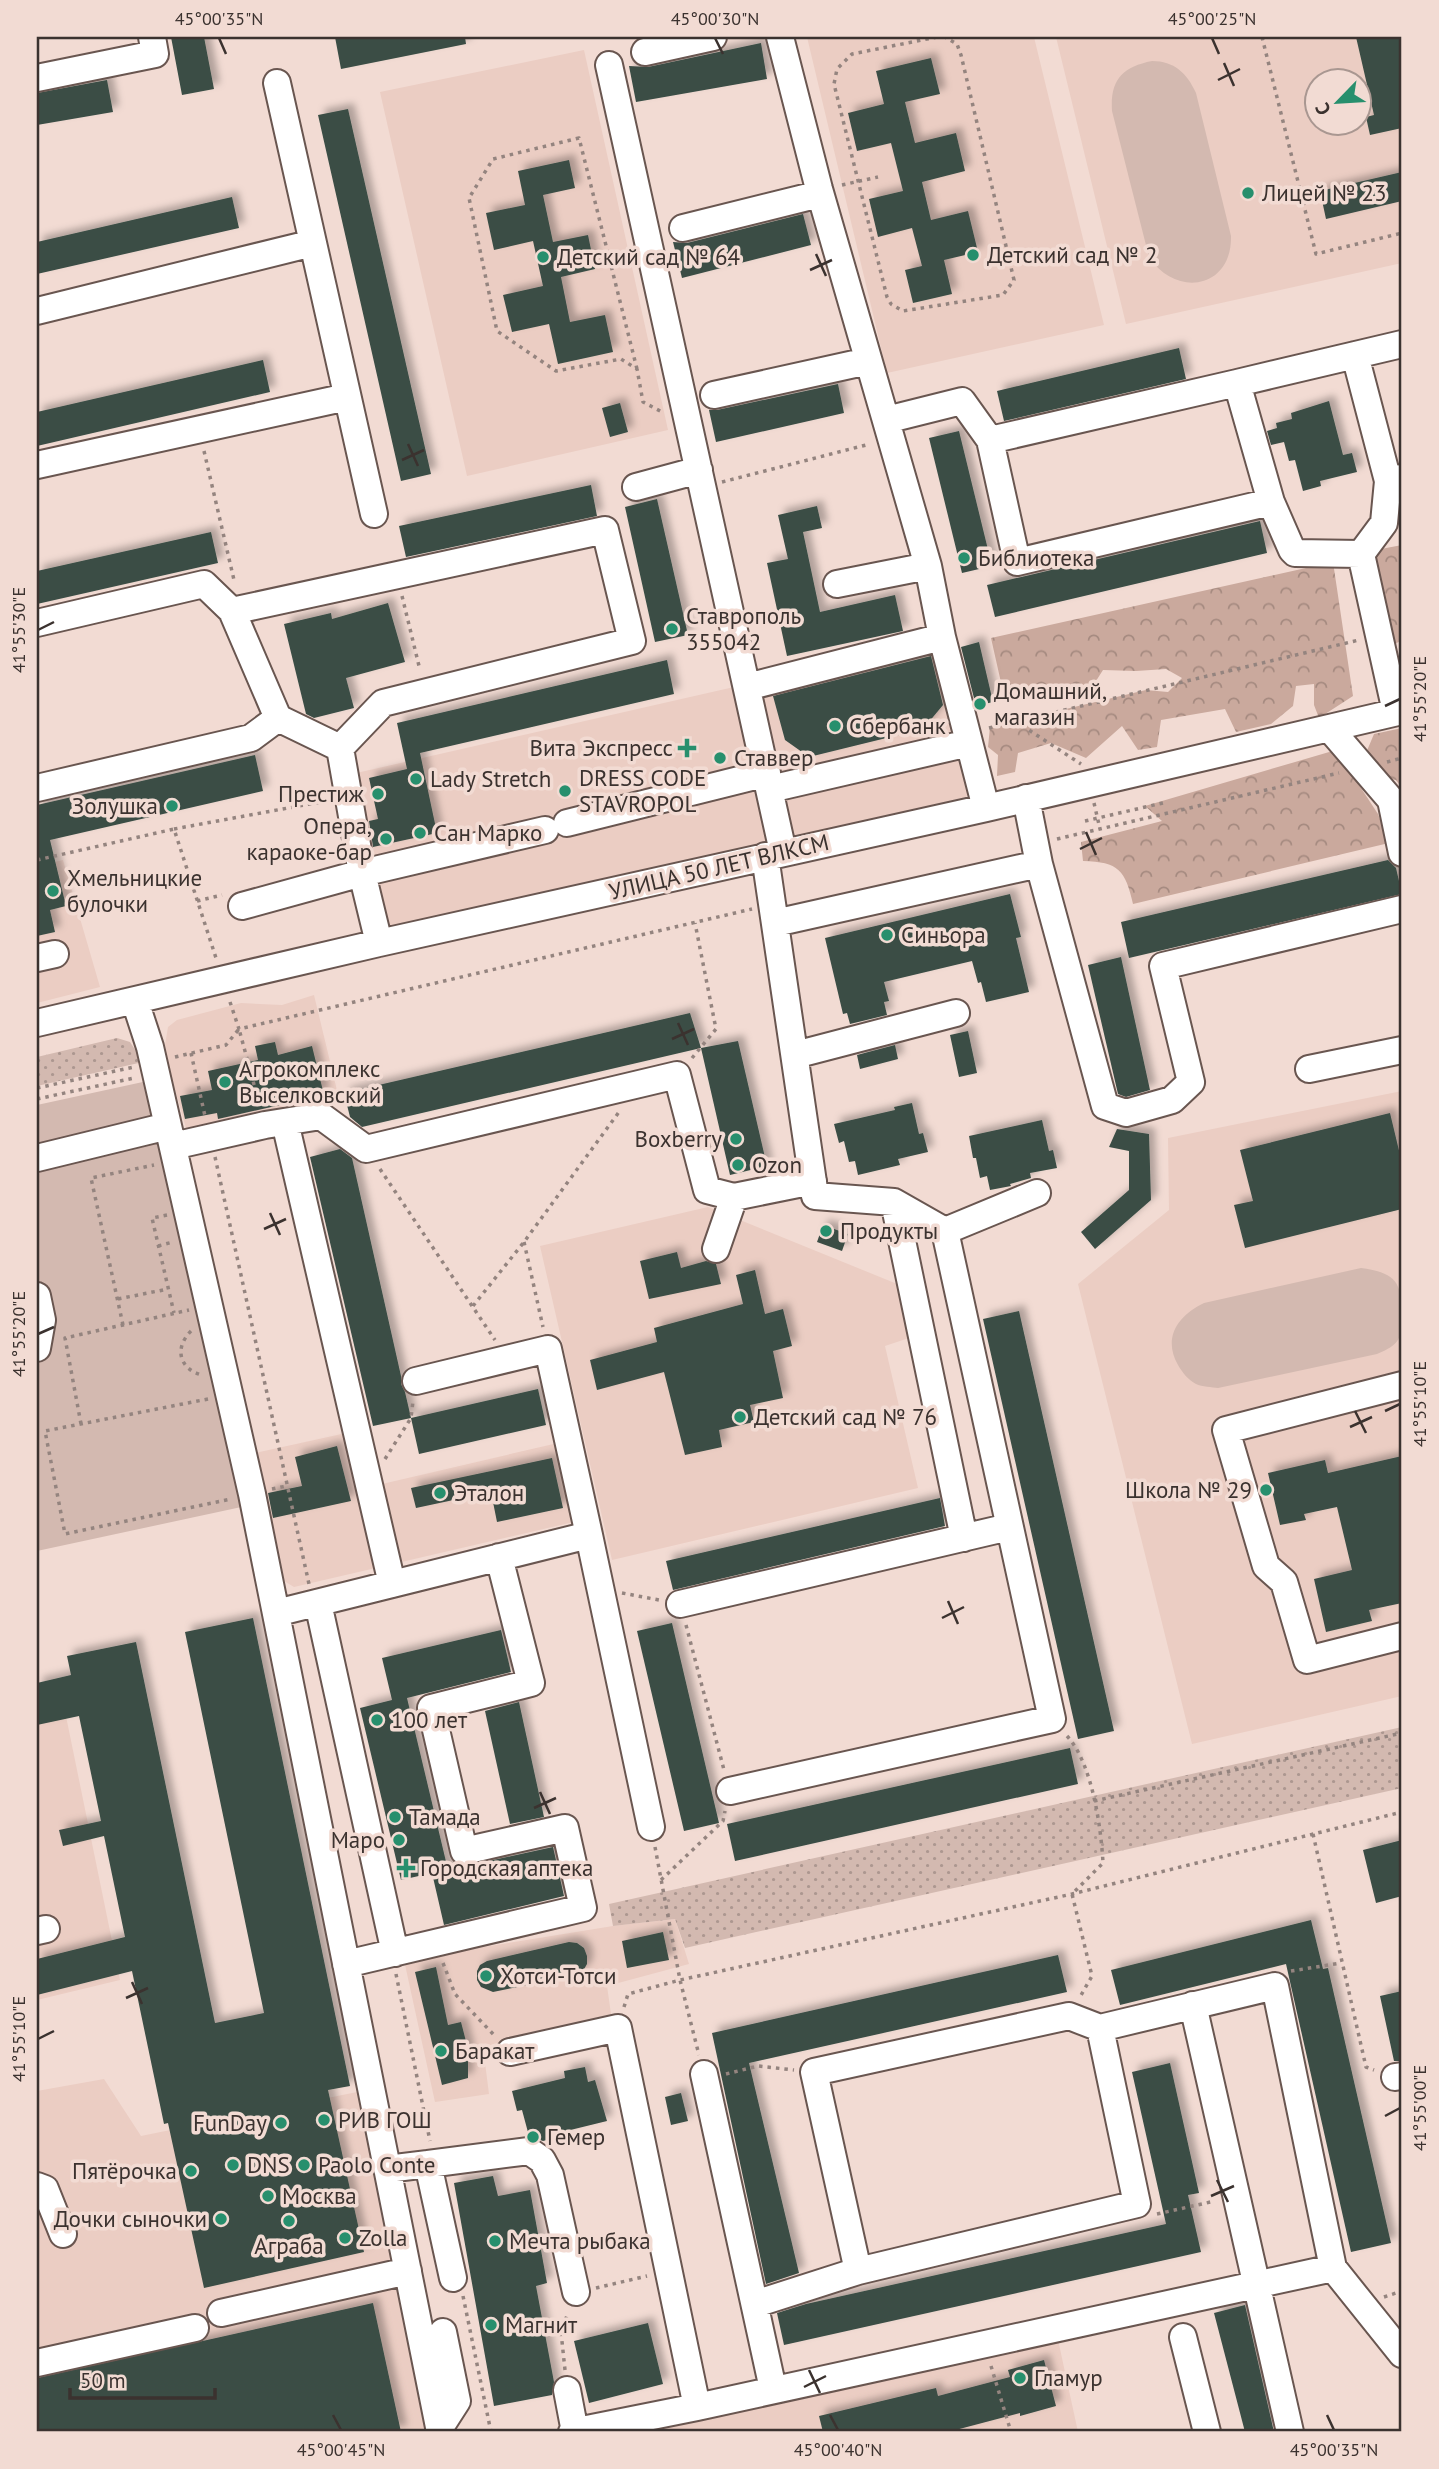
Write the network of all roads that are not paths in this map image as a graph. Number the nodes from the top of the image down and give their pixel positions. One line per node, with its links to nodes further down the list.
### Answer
1 (152, 37): 6 (street)
2 (713, 37): 4 (street)
3 (780, 37): 8 (street)
4 (645, 52)
5 (609, 65): 21 (street)
6 (37, 78)
7 (277, 83): 10 (street)
8 (820, 194): 9 (street); 14 (street)
9 (683, 228)
10 (313, 243): 11 (street); 17 (street)
11 (37, 311)
12 (1402, 344): 13 (street)
13 (1355, 355): 15 (street); 22 (street)
14 (869, 361): 16 (street); 18 (street)
15 (1237, 383): 19 (street); 24 (street)
16 (714, 395)
17 (347, 397): 20 (street); 25 (street)
18 (889, 429): 19 (street); 27 (street)
19 (990, 440): 24 (street)
20 (37, 465)
21 (701, 478): 23 (street); 32 (street)
22 (1395, 480): 26 (street)
23 (636, 486)
24 (1271, 502): 26 (street)
25 (374, 514)
26 (1361, 554): 33 (street)
27 (928, 566): 28 (street); 31 (street)
28 (837, 584)
29 (236, 610): 30 (street); 34 (street); 37 (street)
30 (37, 622)
31 (942, 637): 32 (street); 36 (street)
32 (747, 687): 38 (street)
33 (1399, 712): 35 (street, УЛИЦА 50 ЛЕТ ВЛКСМ)
34 (278, 718): 37 (street); 39 (street)
35 (1329, 729): 40 (street, УЛИЦА 50 ЛЕТ ВЛКСМ); 42 (street)
36 (968, 738): 38 (street); 41 (street)
37 (341, 748): 45 (street)
38 (769, 781): 43 (street); 45 (street)
39 (37, 789)
40 (1026, 798): 41 (street, УЛИЦА 50 ЛЕТ ВЛКСМ); 44 (street)
41 (986, 808): 43 (street, УЛИЦА 50 ЛЕТ ВЛКСМ)
42 (1402, 853)
43 (774, 854): 48 (street); 49 (street, УЛИЦА 50 ЛЕТ ВЛКСМ)
44 (1039, 864): 47 (street); 48 (street)
45 (362, 873): 46 (street); 49 (street)
46 (242, 906)
47 (1402, 909)
48 (775, 923): 54 (street)
49 (380, 943): 50 (street, УЛИЦА 50 ЛЕТ ВЛКСМ)
50 (135, 1001): 52 (street, УЛИЦА 50 ЛЕТ ВЛКСМ); 57 (street)
51 (956, 1013): 54 (street)
52 (37, 1023)
53 (1402, 1050): 55 (street)
54 (795, 1055): 59 (street)
55 (1309, 1069)
56 (285, 1122): 57 (street); 61 (street); 73 (street)
57 (166, 1146): 58 (street); 76 (street)
58 (37, 1158)
59 (813, 1181): 61 (street); 62 (street)
60 (1037, 1193): 63 (street)
61 (734, 1197): 64 (street)
62 (894, 1202): 63 (street); 71 (street)
63 (945, 1231): 69 (street)
64 (716, 1248)
65 (37, 1296): 66 (street)
66 (37, 1348)
67 (416, 1381): 70 (street)
68 (1402, 1385): 77 (street)
69 (1009, 1527): 71 (street); 78 (street)
70 (589, 1535): 72 (street); 79 (street)
71 (964, 1538): 75 (street)
72 (499, 1557): 73 (street); 80 (street)
73 (392, 1584): 74 (street)
74 (318, 1603): 76 (street); 80 (street)
75 (680, 1604)
76 (276, 1613): 81 (street)
77 (1402, 1636)
78 (730, 1791)
79 (651, 1827)
80 (396, 1952): 81 (street)
81 (346, 1964): 87 (street)
82 (1193, 2005): 83 (street); 90 (street); 94 (street)
83 (1100, 2028): 92 (street); 92 (street)
84 (510, 2052): 105 (street)
85 (704, 2077): 96 (street)
86 (428, 2164): 87 (street); 93 (street); 95 (street)
87 (387, 2169): 91 (street)
88 (37, 2186): 89 (street)
89 (63, 2234)
90 (1332, 2268): 94 (street); 101 (street)
91 (408, 2271): 97 (street); 106 (street)
92 (858, 2271): 96 (street)
93 (453, 2278)
94 (1257, 2286): 103 (street); 109 (street)
95 (576, 2292)
96 (755, 2304): 103 (street)
97 (221, 2313)
98 (195, 2328): 102 (street)
99 (443, 2332): 106 (street)
100 (1183, 2337): 108 (street)
101 (1402, 2354)
102 (37, 2363)
103 (773, 2389): 105 (street)
104 (567, 2390): 107 (street)
105 (696, 2407): 107 (street)
106 (439, 2431)
107 (573, 2432)
108 (1207, 2432)
109 (1290, 2432)

